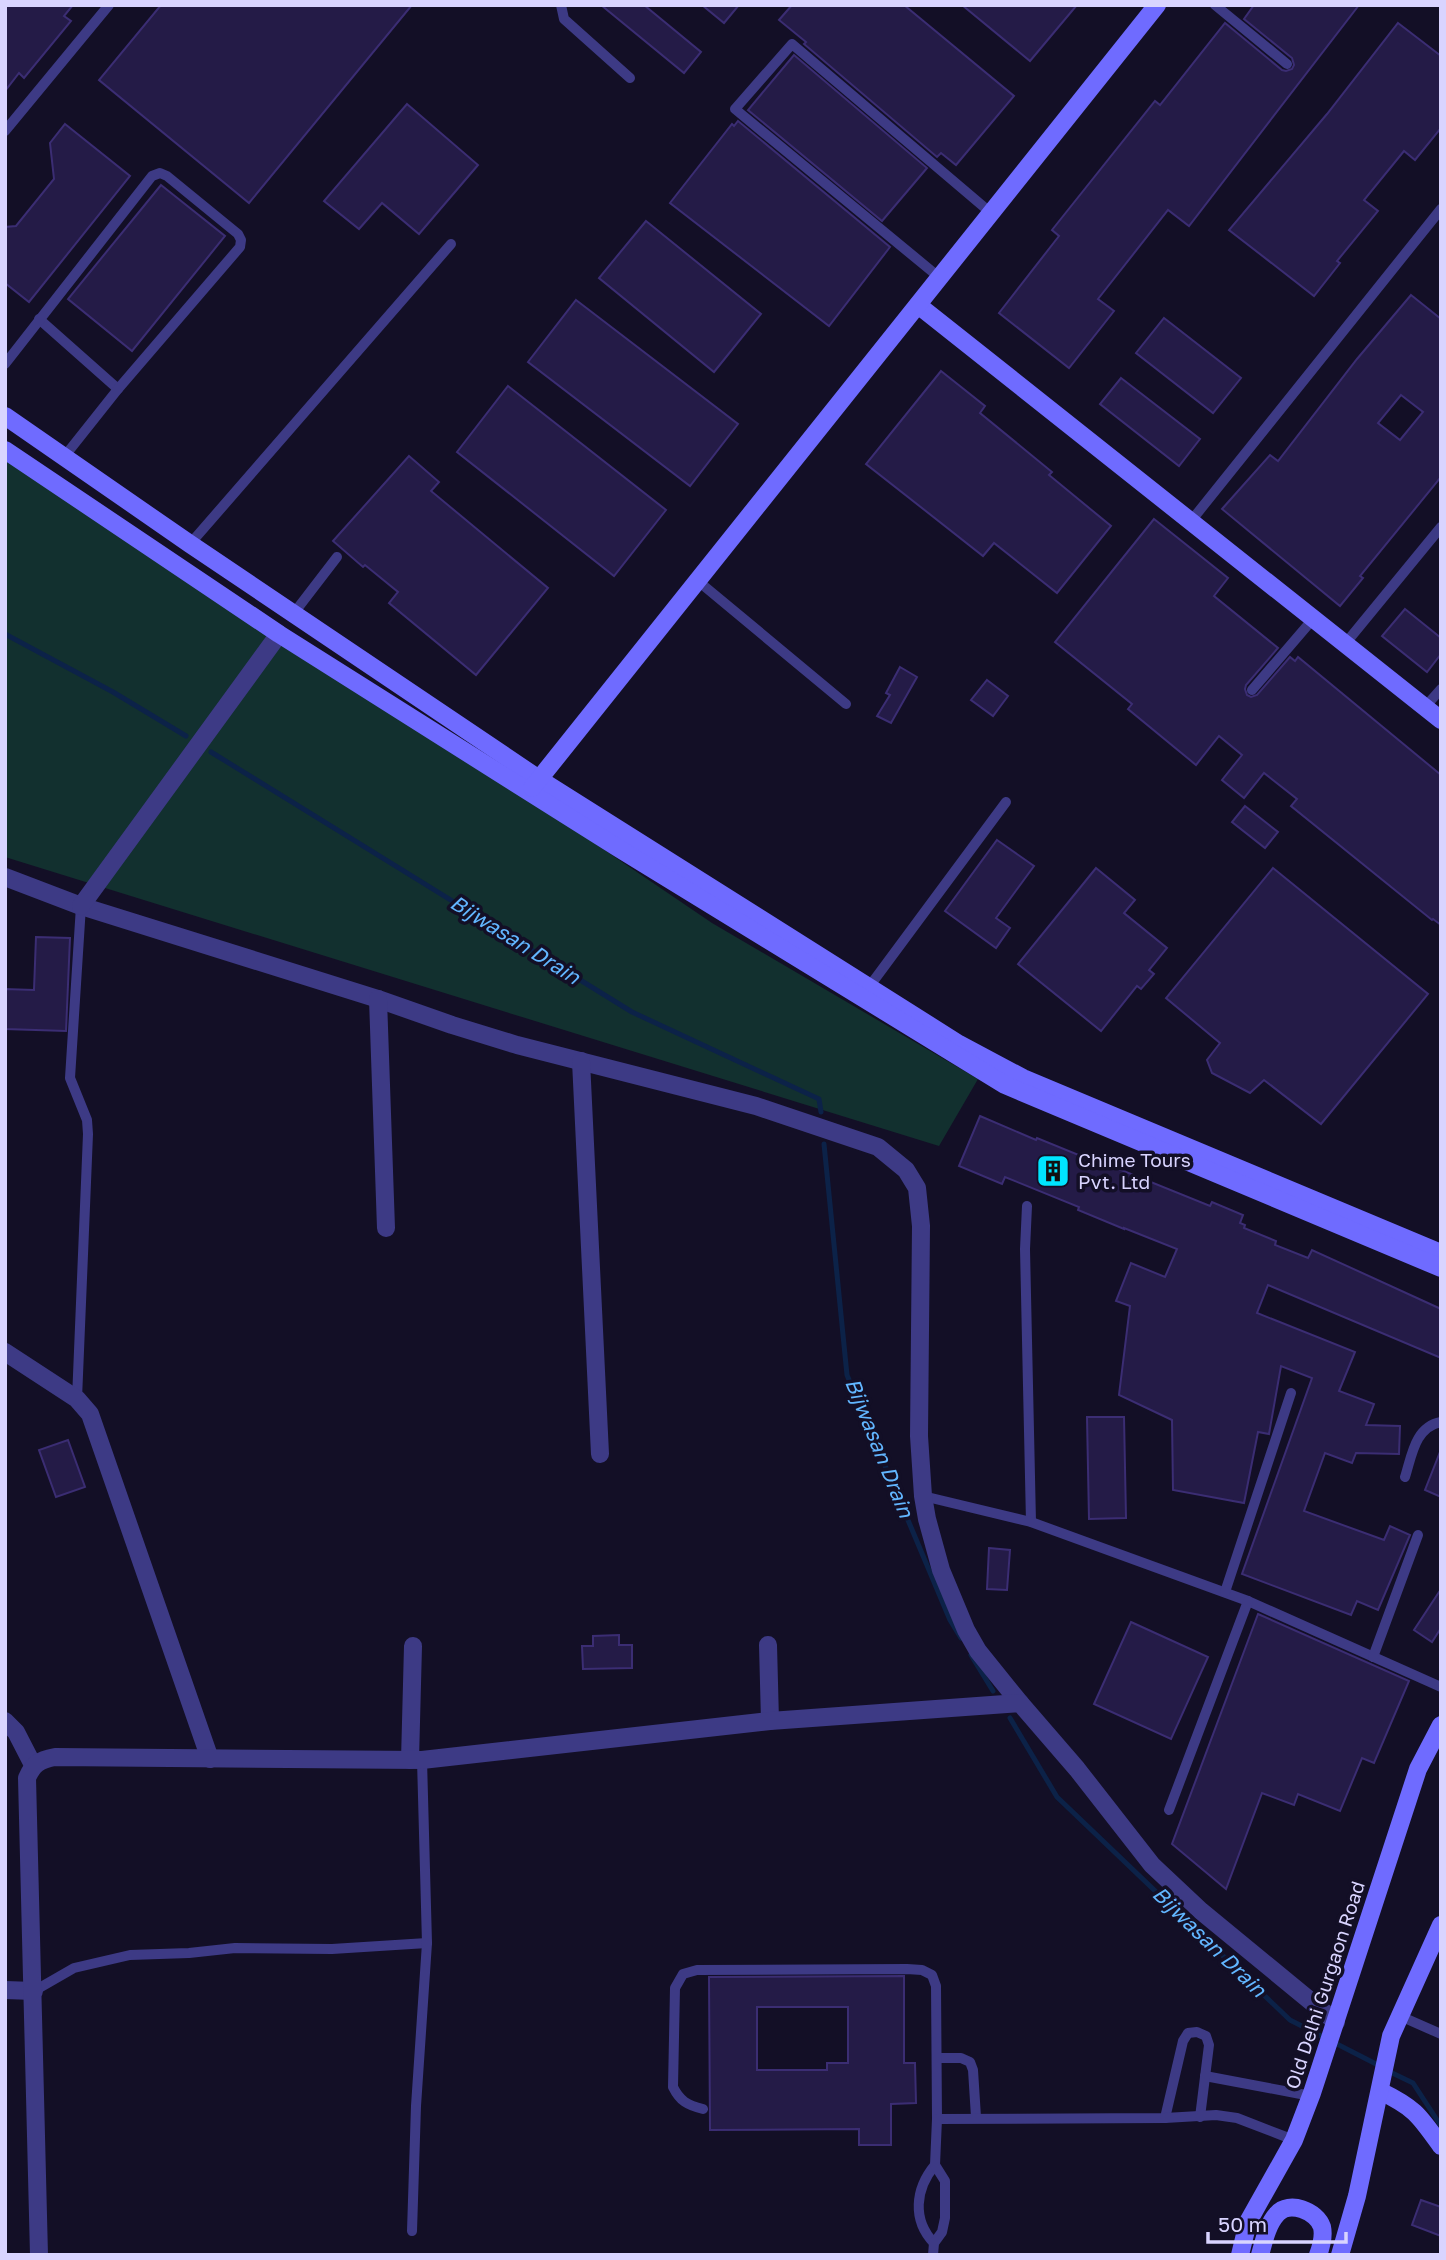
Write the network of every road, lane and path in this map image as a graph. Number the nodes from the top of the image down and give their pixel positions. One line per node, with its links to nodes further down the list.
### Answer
1 (109, 5): 7 (lane)
2 (561, 5): 6 (lane)
3 (1215, 5): 5 (lane)
4 (1153, 7): 9 (street)
5 (1287, 64)
6 (630, 78)
7 (5, 131)
8 (1441, 209): 19 (lane)
9 (991, 213): 11 (street); 11 (lane)
10 (451, 244): 21 (lane)
11 (940, 278): 12 (street)
12 (918, 305): 19 (street); 23 (street)
13 (39, 319): 14 (lane); 15 (lane); 15 (lane)
14 (5, 364)
15 (118, 389): 18 (lane)
16 (5, 416): 18 (street)
17 (5, 450): 26 (street)
18 (64, 457): 21 (street)
19 (1191, 521): 25 (street)
20 (1441, 527): 27 (lane)
21 (190, 544): 24 (street)
22 (337, 557): 24 (lane)
23 (698, 581): 30 (lane); 33 (street)
24 (294, 612): 33 (street)
25 (1313, 618): 27 (street); 29 (lane)
26 (279, 634): 33 (street); 36 (street)
27 (1345, 644): 31 (street)
28 (1441, 689): 31 (lane)
29 (1252, 690)
30 (846, 704)
31 (1425, 708): 32 (street)
32 (1441, 720)
33 (534, 785): 37 (street); 43 (street)
34 (1006, 802): 37 (lane)
35 (5, 877): 36 (street)
36 (81, 906): 38 (street); 46 (lane)
37 (869, 987): 42 (street)
38 (378, 999): 39 (street); 41 (street)
39 (581, 1061): 48 (street); 50 (street)
40 (1027, 1206): 51 (lane)
41 (386, 1228)
42 (1441, 1254)
43 (1441, 1268)
44 (5, 1352): 46 (street)
45 (1291, 1393): 53 (lane)
46 (77, 1399): 63 (street)
47 (1441, 1422): 49 (lane)
48 (600, 1454)
49 (1405, 1477)
50 (923, 1496): 51 (lane); 59 (street)
51 (1031, 1522): 53 (lane)
52 (1418, 1535): 57 (lane)
53 (1225, 1592): 54 (lane)
54 (1248, 1601): 57 (lane); 66 (lane)
55 (768, 1645): 61 (street)
56 (413, 1646): 64 (street)
57 (1373, 1657): 58 (lane)
58 (1441, 1687)
59 (1020, 1703): 61 (street); 72 (street)
60 (5, 1721): 65 (street)
61 (770, 1721): 64 (street)
62 (1441, 1726): 72 (street, Old Delhi Gurgaon Road)
63 (210, 1759): 64 (street); 65 (street)
64 (416, 1760): 68 (lane)
65 (33, 1765): 70 (street)
66 (1169, 1810)
67 (1441, 1925): 71 (street)
68 (427, 1943): 70 (lane); 86 (lane)
69 (5, 1990): 70 (street)
70 (34, 1991): 88 (street)
71 (1400, 2016): 73 (lane); 76 (street)
72 (1335, 2027): 77 (street, Old Delhi Gurgaon Road)
73 (1441, 2034)
74 (937, 2058): 78 (lane); 79 (lane); 82 (lane)
75 (1205, 2076): 77 (lane); 80 (lane); 81 (lane)
76 (1380, 2087): 84 (street); 93 (street)
77 (1311, 2096): 83 (street, Old Delhi Gurgaon Road)
78 (703, 2109)
79 (976, 2117): 81 (lane); 82 (lane)
80 (1199, 2117): 81 (lane); 83 (lane)
81 (1164, 2118)
82 (937, 2119): 85 (lane)
83 (1294, 2140): 90 (street, Old Delhi Gurgaon Road)
84 (1441, 2146)
85 (935, 2165): 87 (lane); 87 (lane)
86 (412, 2231)
87 (934, 2244): 89 (lane)
88 (39, 2255)
89 (933, 2255)
90 (1240, 2255)
91 (1259, 2255): 92 (street)
92 (1318, 2255)
93 (1339, 2255)

